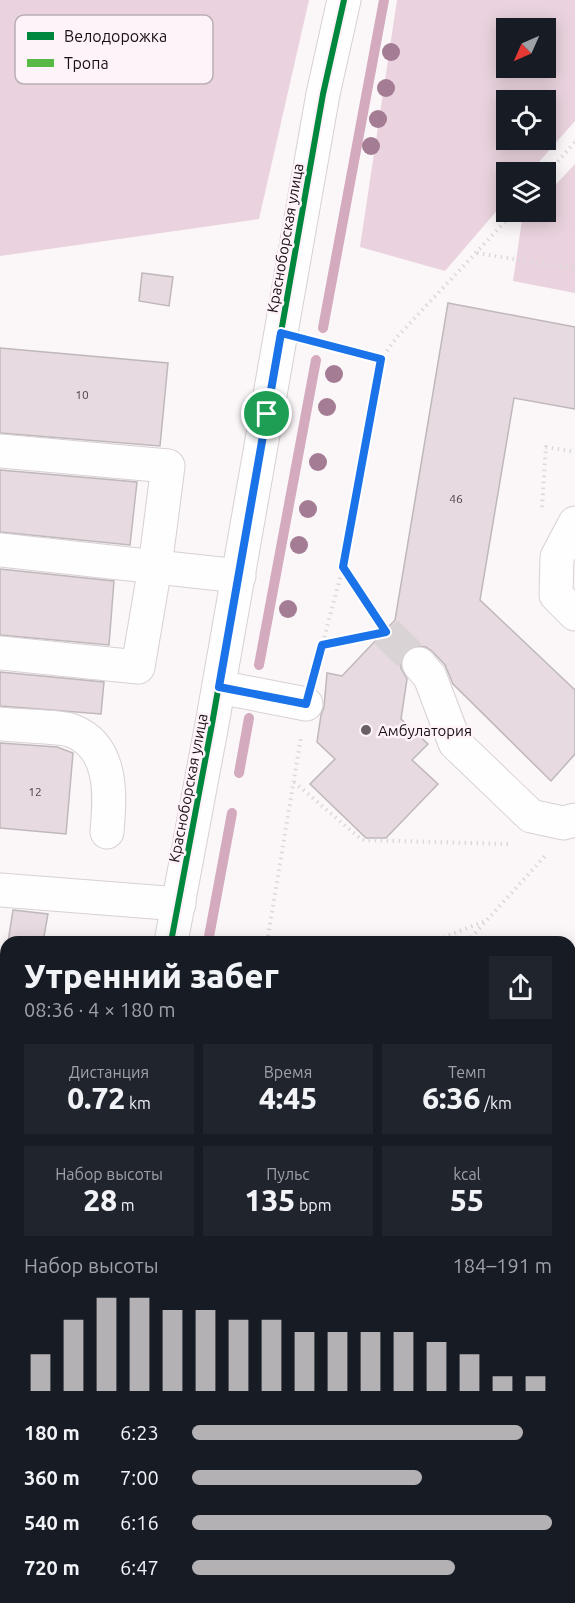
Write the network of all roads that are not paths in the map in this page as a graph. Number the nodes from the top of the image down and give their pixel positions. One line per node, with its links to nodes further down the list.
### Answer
1 (344, 0): 6 (street, Красноборская улица)
2 (0, 451): 5 (street)
3 (575, 523): 7 (street)
4 (0, 550): 5 (street)
5 (155, 567): 6 (street); 8 (street)
6 (238, 576): 10 (street, Красноборская улица)
7 (575, 614)
8 (0, 653)
9 (419, 664): 13 (street)
10 (219, 687): 11 (street); 16 (street, Красноборская улица)
11 (306, 704)
12 (0, 724): 14 (street)
13 (569, 822)
14 (107, 832)
15 (0, 890): 16 (street)
16 (179, 904): 17 (street, Красноборская улица)
17 (172, 936)

